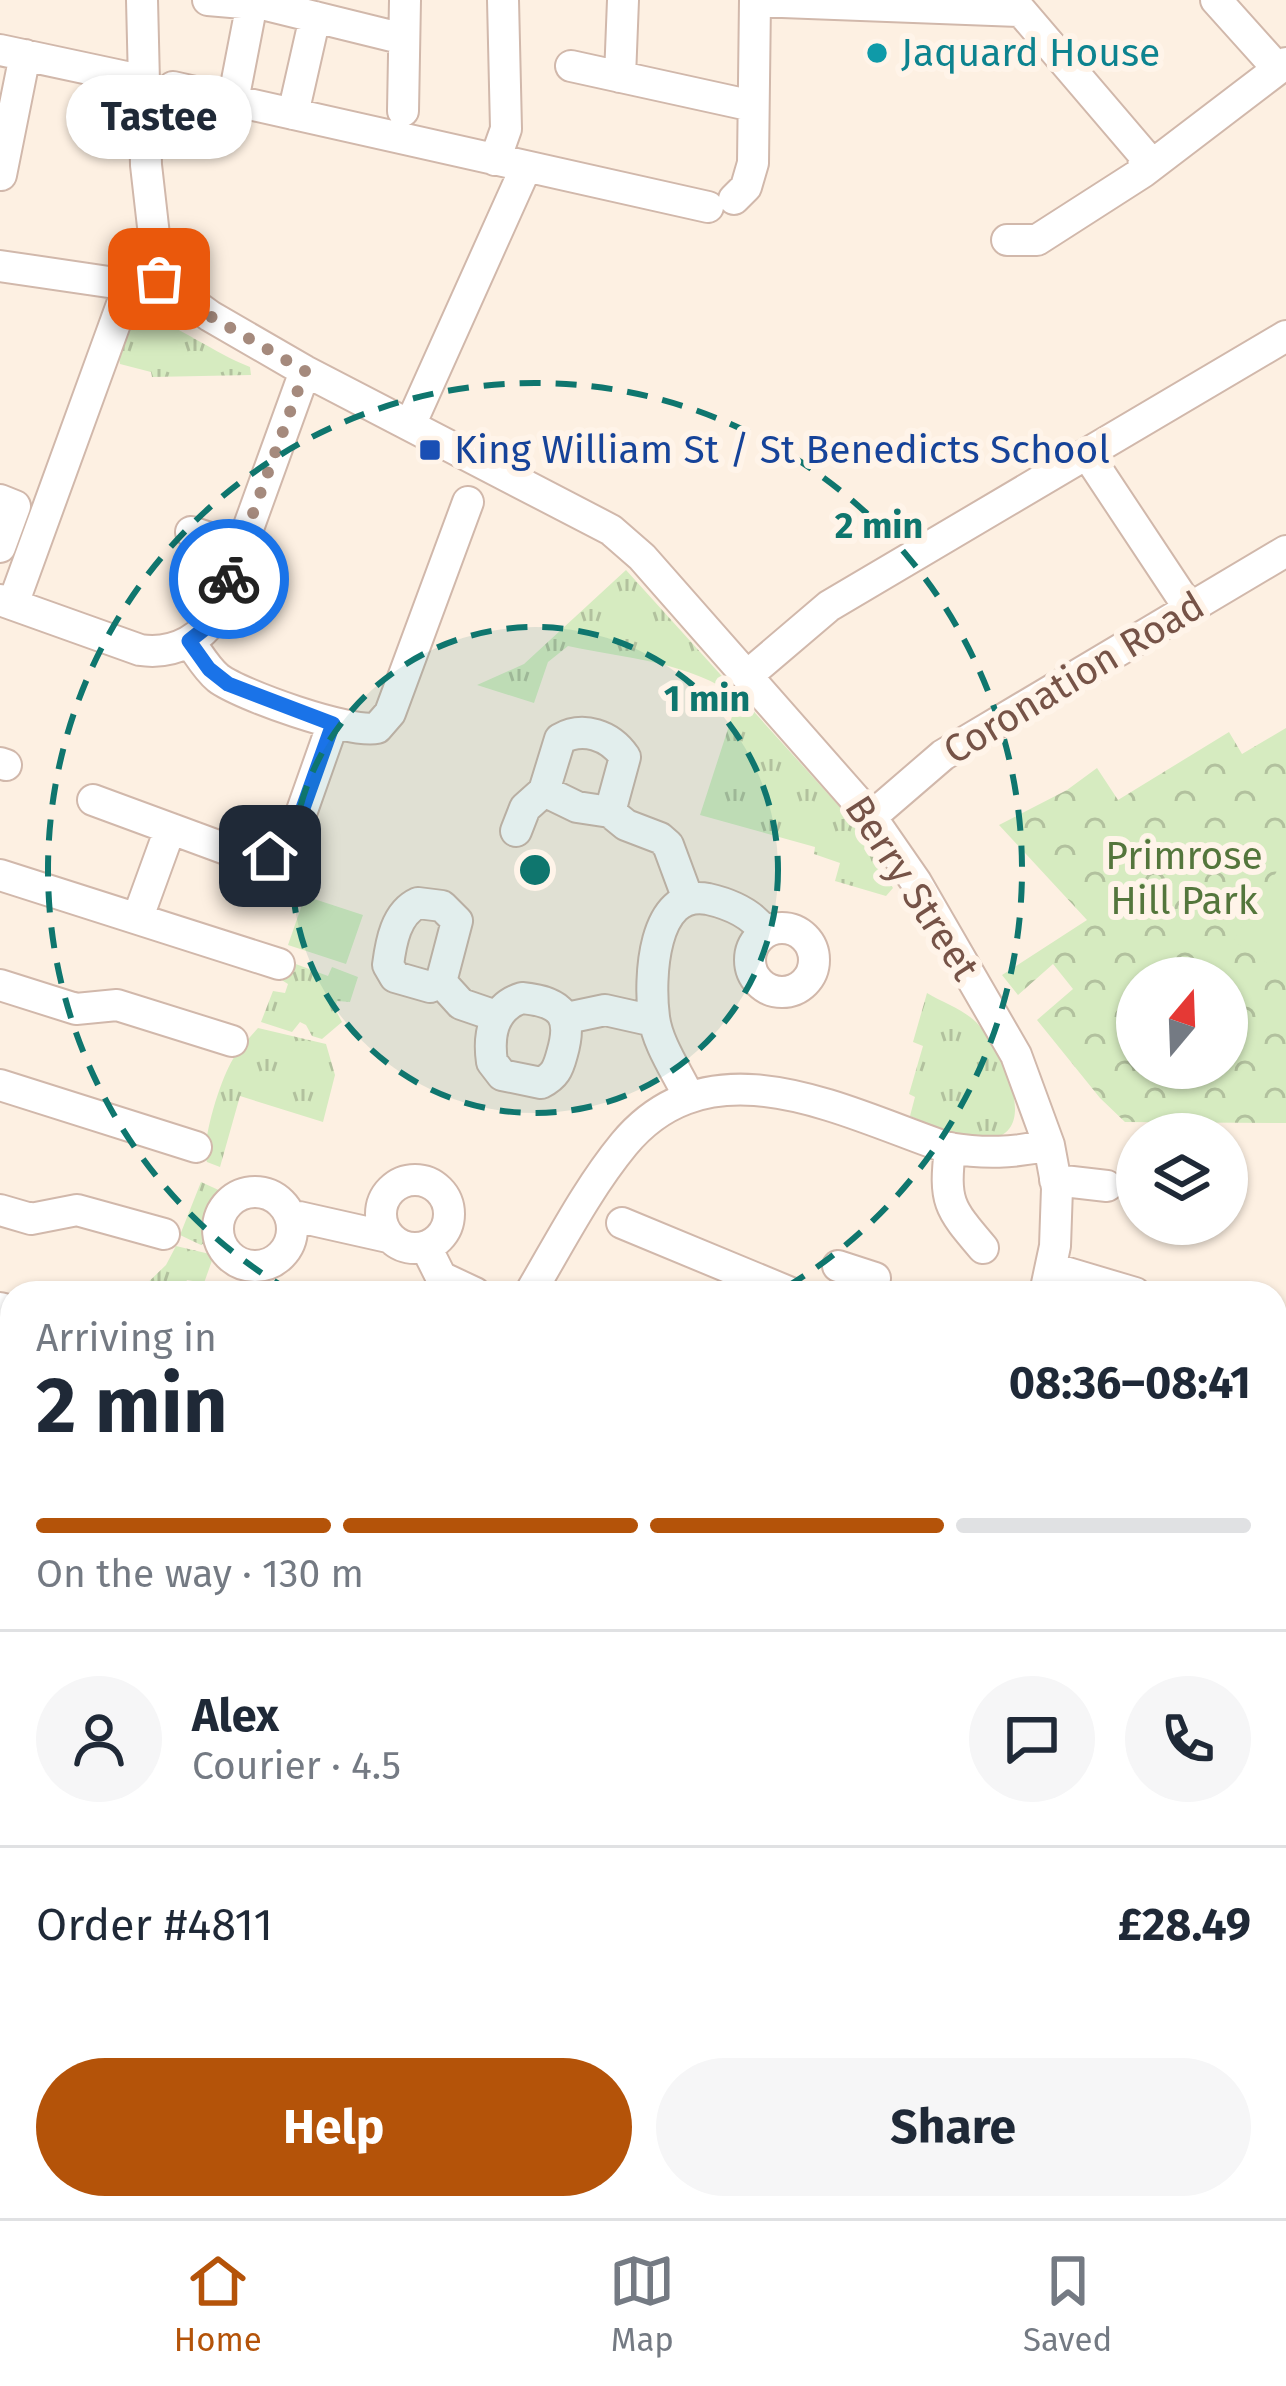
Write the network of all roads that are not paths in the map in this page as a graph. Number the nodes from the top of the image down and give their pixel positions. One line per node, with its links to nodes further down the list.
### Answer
1 (142, 0): 15 (street)
2 (208, 0): 8 (street)
3 (405, 0): 10 (street)
4 (503, 0): 21 (street)
5 (623, 0): 14 (street)
6 (1216, 0): 13 (street)
7 (755, 1): 18 (street); 22 (street)
8 (262, 2): 9 (street); 17 (street)
9 (315, 17): 10 (street); 20 (street)
10 (404, 39): 19 (street)
11 (12, 52): 15 (street); 16 (street)
12 (571, 66): 14 (street)
13 (1282, 66): 22 (street)
14 (620, 77): 18 (street)
15 (159, 84): 17 (street); 26 (street)
16 (9, 98): 23 (street)
17 (233, 101): 20 (street)
18 (753, 106): 21 (street)
19 (403, 111)
20 (293, 114): 21 (street)
21 (510, 164): 29 (street)
22 (1143, 172): 24 (street)
23 (1, 175)
24 (1007, 240)
25 (0, 266): 26 (street)
26 (144, 282): 28 (street, Berry Street); 34 (street)
27 (1286, 336): 30 (street)
28 (305, 371): 29 (street, Berry Street); 35 (street)
29 (411, 424): 40 (street, Berry Street)
30 (1087, 454): 38 (street); 40 (street)
31 (470, 496): 41 (street)
32 (2, 525): 34 (street)
33 (191, 532): 35 (street)
34 (37, 538): 37 (street)
35 (241, 548): 39 (street)
36 (1286, 551): 38 (street, Coronation Road)
37 (6, 602): 39 (street)
38 (1189, 608): 45 (street, Coronation Road)
39 (189, 641): 41 (street)
40 (748, 675): 45 (street, Berry Street)
41 (333, 724): 46 (street)
42 (544, 791): 44 (street); 44 (street); 47 (street)
43 (94, 800): 46 (street)
44 (610, 812): 49 (street)
45 (871, 817): 61 (street, Berry Street)
46 (170, 829): 50 (street)
47 (516, 832)
48 (0, 875): 50 (street)
49 (688, 899): 51 (street); 57 (street)
50 (138, 917): 52 (street)
51 (764, 931)
52 (279, 964)
53 (441, 982): 55 (street)
54 (0, 985): 58 (street)
55 (496, 1016): 56 (street); 56 (street)
56 (567, 1018): 57 (street)
57 (654, 1022): 60 (street)
58 (232, 1041)
59 (0, 1084): 62 (street)
60 (688, 1095): 63 (street); 75 (street)
61 (1049, 1144): 63 (street); 64 (street, Berry Street)
62 (196, 1147)
63 (950, 1148): 72 (street)
64 (1055, 1180): 65 (street); 78 (street, Berry Street)
65 (1107, 1186)
66 (0, 1210): 69 (street)
67 (295, 1218): 70 (street)
68 (622, 1223): 76 (street)
69 (164, 1234)
70 (388, 1237): 71 (street); 71 (street)
71 (426, 1246): 74 (street)
72 (983, 1248)
73 (838, 1266): 77 (street)
74 (450, 1281)
75 (538, 1281)
76 (759, 1281)
77 (874, 1281)
78 (1048, 1281)

